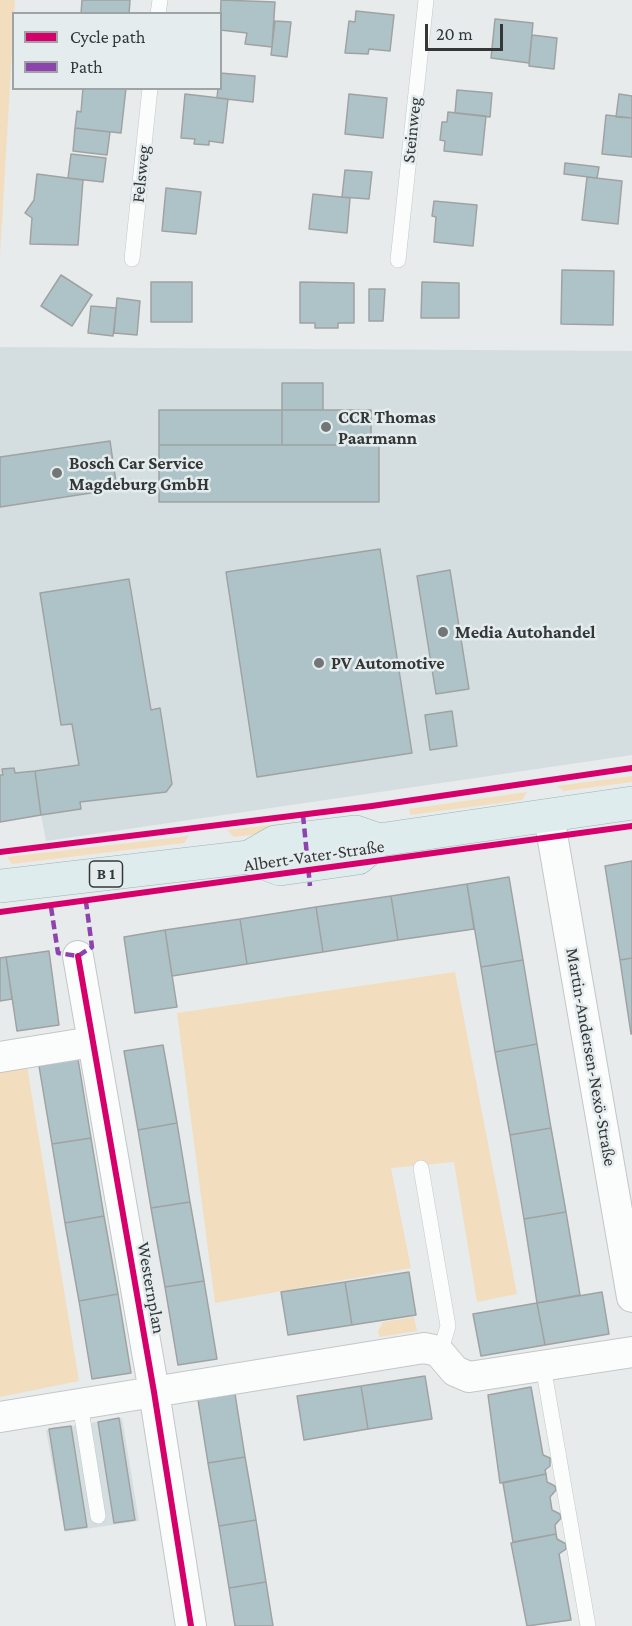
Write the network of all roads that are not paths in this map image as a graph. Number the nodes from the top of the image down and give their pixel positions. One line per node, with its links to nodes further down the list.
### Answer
1 (426, 0): 4 (lane, Steinweg)
2 (150, 90): 3 (lane, Felsweg)
3 (132, 259)
4 (398, 260)
5 (632, 803): 6 (main road, Albert-Vater-Straße / B 1)
6 (549, 817): 7 (main road, Albert-Vater-Straße / B 1); 12 (street, Martin-Andersen-Nexö-Straße)
7 (0, 886)
8 (78, 956): 9 (street, Westernplan)
9 (92, 1042): 10 (street); 16 (street, Westernplan)
10 (0, 1058)
11 (422, 1168): 14 (lane)
12 (632, 1297)
13 (632, 1352): 15 (street)
14 (440, 1353): 15 (street); 16 (street)
15 (543, 1366): 21 (lane)
16 (154, 1392): 17 (street); 20 (street, Westernplan)
17 (80, 1404): 18 (street); 19 (lane)
18 (0, 1417)
19 (98, 1516)
20 (191, 1626)
21 (588, 1626)

